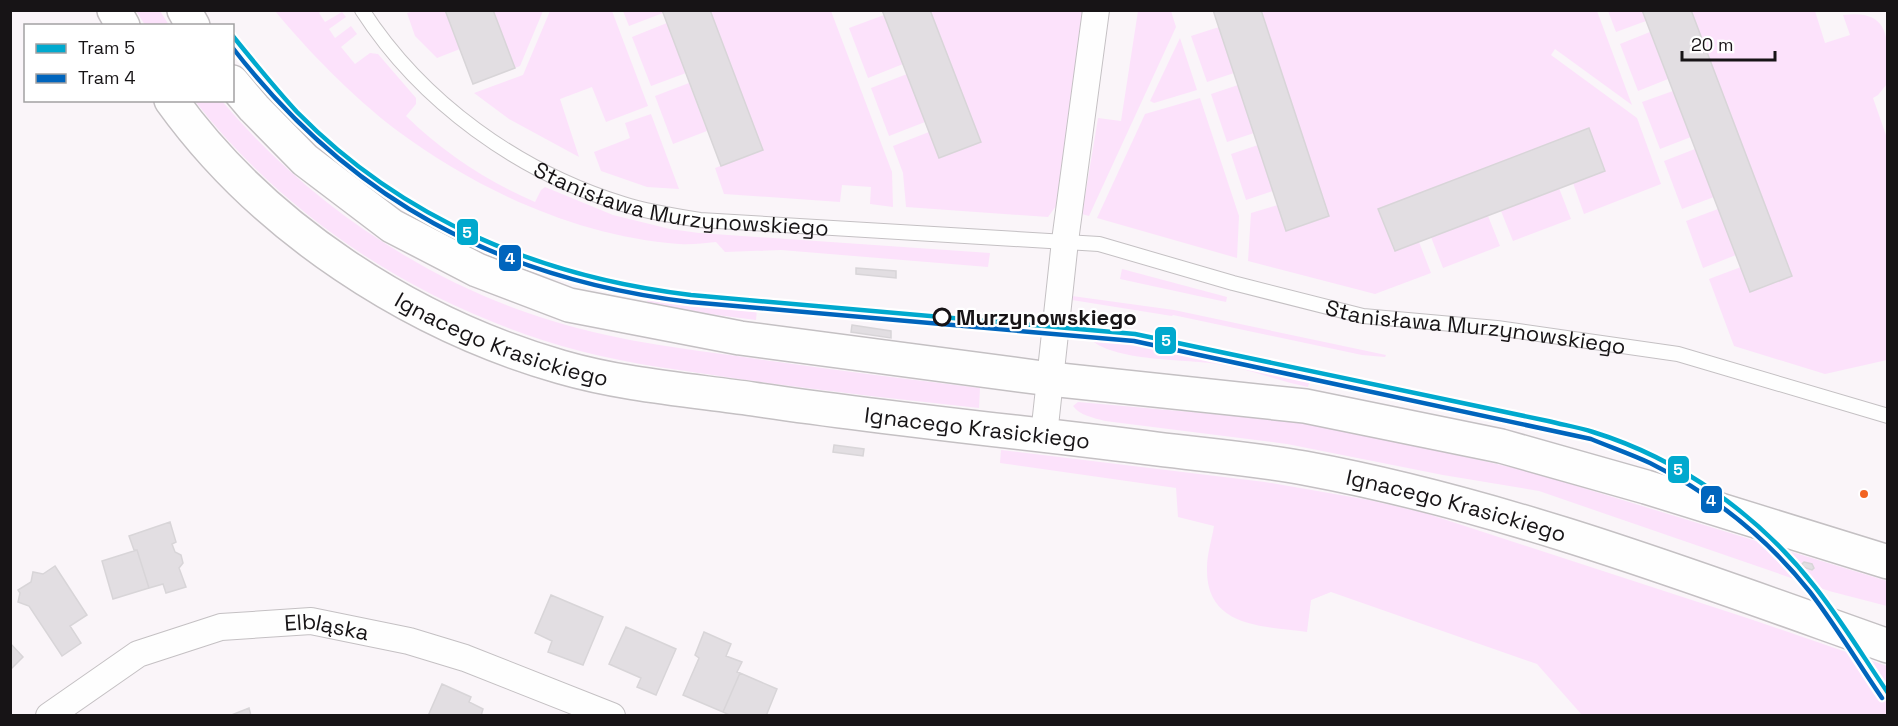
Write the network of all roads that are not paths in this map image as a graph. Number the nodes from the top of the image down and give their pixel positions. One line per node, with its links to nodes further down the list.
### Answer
1 (114, 10): 5 (main road)
2 (184, 10): 6 (main road)
3 (362, 10): 9 (lane, Stanisława Murzynowskiego)
4 (1096, 10): 9 (street)
5 (122, 24)
6 (192, 24)
7 (234, 84): 10 (main road)
8 (172, 102): 12 (main road, Ignacego Krasickiego)
9 (1065, 241): 10 (street); 11 (lane, Stanisława Murzynowskiego)
10 (1050, 379): 12 (street); 13 (main road)
11 (1887, 416)
12 (1044, 435): 15 (main road, Ignacego Krasickiego)
13 (1887, 562)
14 (1887, 632): 15 (main road, Ignacego Krasickiego)
15 (1850, 633): 16 (main road, Ignacego Krasickiego)
16 (1887, 646)
17 (49, 716): 18 (street, Elbląska)
18 (612, 716)

